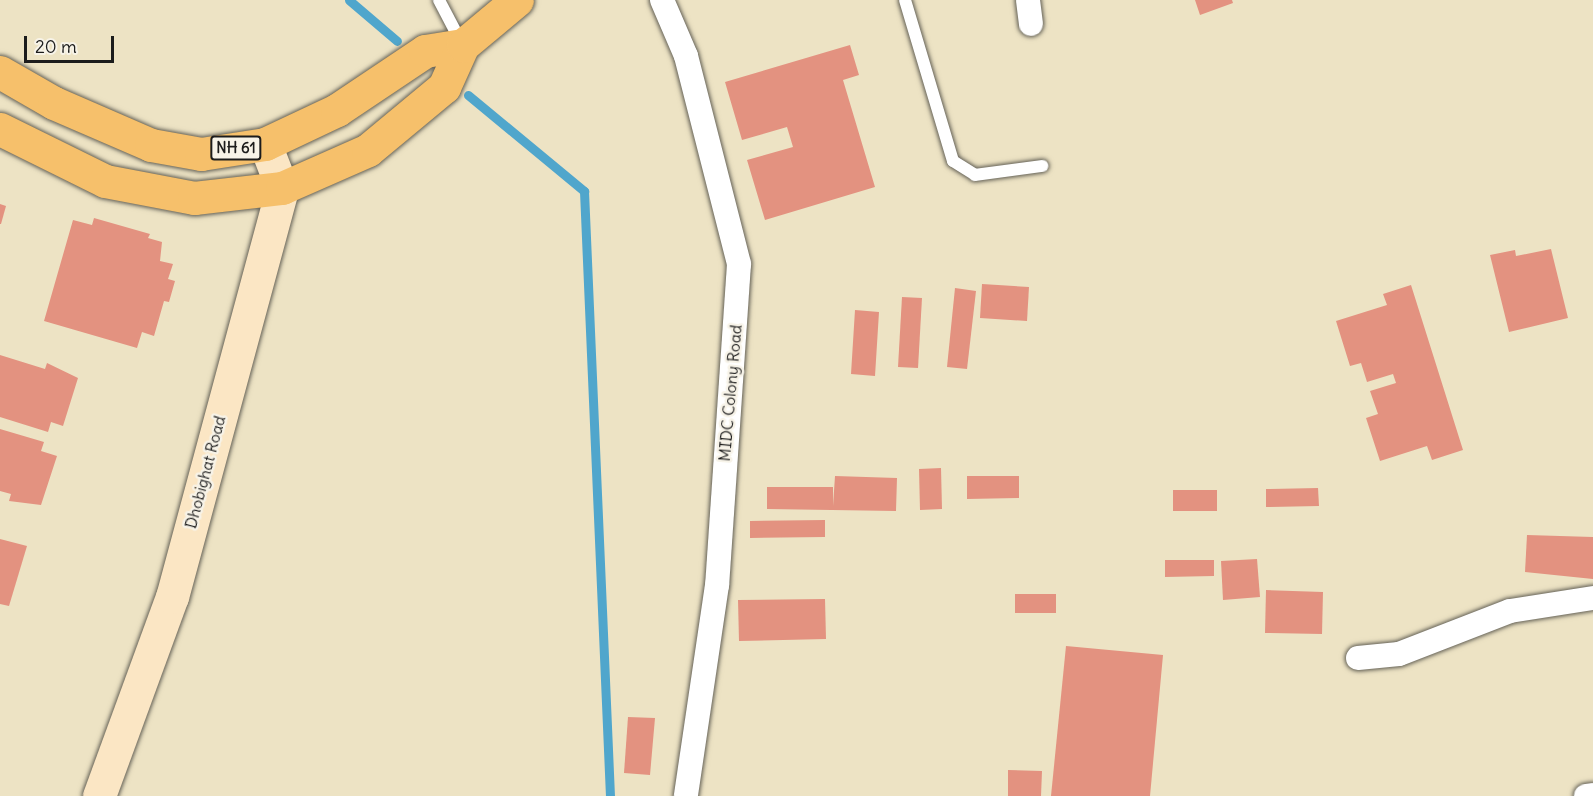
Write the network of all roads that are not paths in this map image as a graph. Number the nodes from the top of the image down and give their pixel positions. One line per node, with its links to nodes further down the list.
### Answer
1 (439, 0): 7 (lane)
2 (517, 0): 7 (highway)
3 (662, 0): 17 (street, MIDC Colony Road)
4 (905, 0): 11 (lane)
5 (1028, 0): 6 (street)
6 (1031, 24)
7 (463, 45): 10 (highway, NH 61); 12 (highway)
8 (0, 72): 10 (highway, NH 61)
9 (0, 129): 12 (highway)
10 (265, 144): 12 (street)
11 (1042, 166)
12 (282, 188): 16 (street, Dhobighat Road)
13 (1593, 598): 14 (street)
14 (1358, 658)
15 (1593, 795): 18 (street)
16 (99, 796)
17 (686, 796)
18 (1586, 796)

